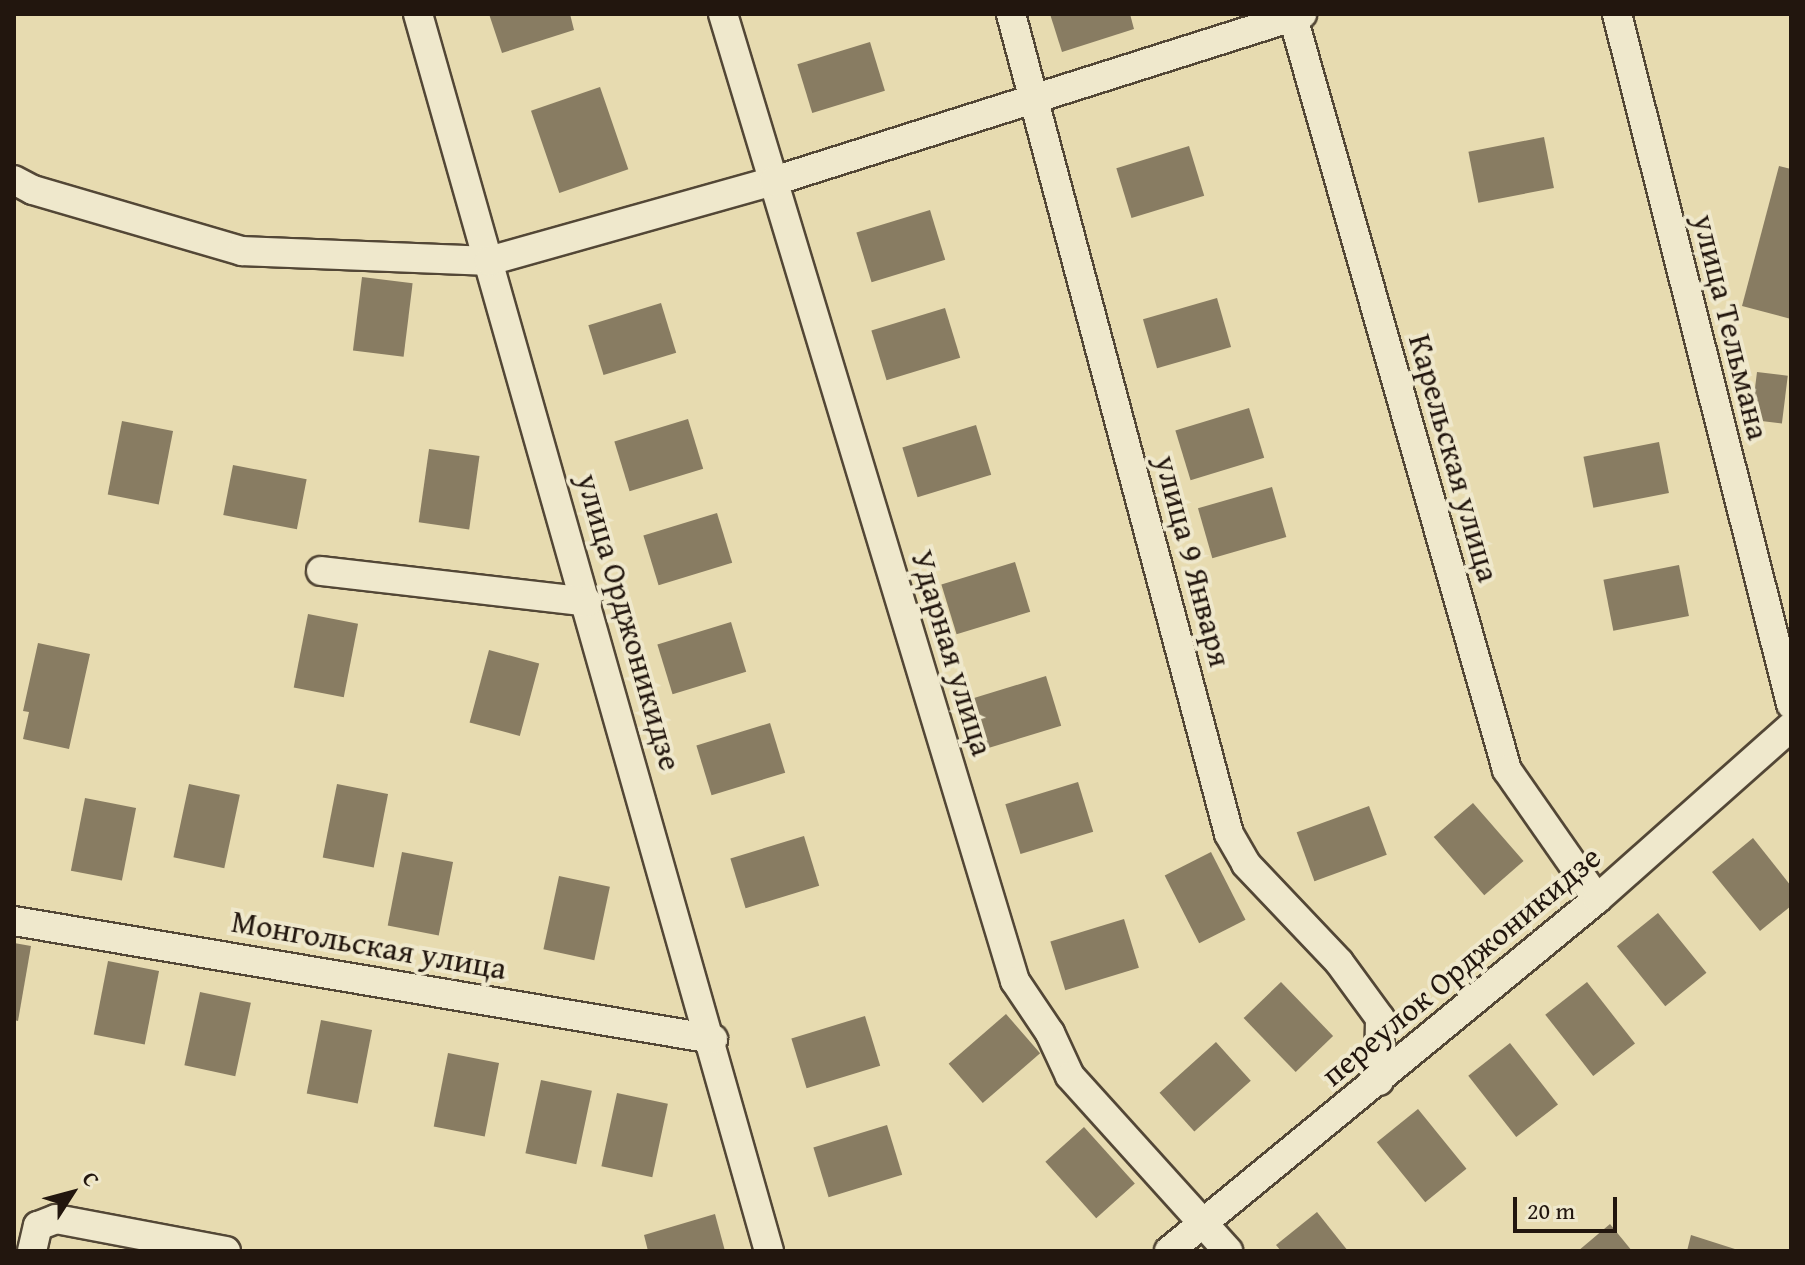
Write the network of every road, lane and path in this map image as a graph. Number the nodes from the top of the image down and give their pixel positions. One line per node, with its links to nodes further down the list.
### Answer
1 (418, 14): 9 (street, улица Орджоникидзе)
2 (723, 14): 8 (street, Ударная улица)
3 (1011, 14): 6 (street, улица 9 Января)
4 (1617, 14): 12 (street, улица Тельмана)
5 (1295, 15): 6 (street); 14 (street, Карельская улица)
6 (1036, 94): 8 (street); 17 (street, улица 9 Января)
7 (14, 180): 9 (street)
8 (774, 181): 9 (street); 18 (street, Ударная улица)
9 (489, 261): 11 (street, улица Орджоникидзе)
10 (321, 571): 11 (street)
11 (587, 602): 16 (street, улица Орджоникидзе)
12 (1791, 704)
13 (1791, 727): 14 (street, переулок Орджоникидзе)
14 (1597, 899): 17 (street, переулок Орджоникидзе)
15 (14, 921): 16 (street, Монгольская улица)
16 (713, 1039): 21 (street, улица Орджоникидзе)
17 (1379, 1081): 18 (street, переулок Орджоникидзе)
18 (1202, 1222): 22 (street, переулок Орджоникидзе); 23 (street, Ударная улица)
19 (32, 1251): 20 (street)
20 (226, 1251)
21 (769, 1251)
22 (1169, 1251)
23 (1228, 1251)

